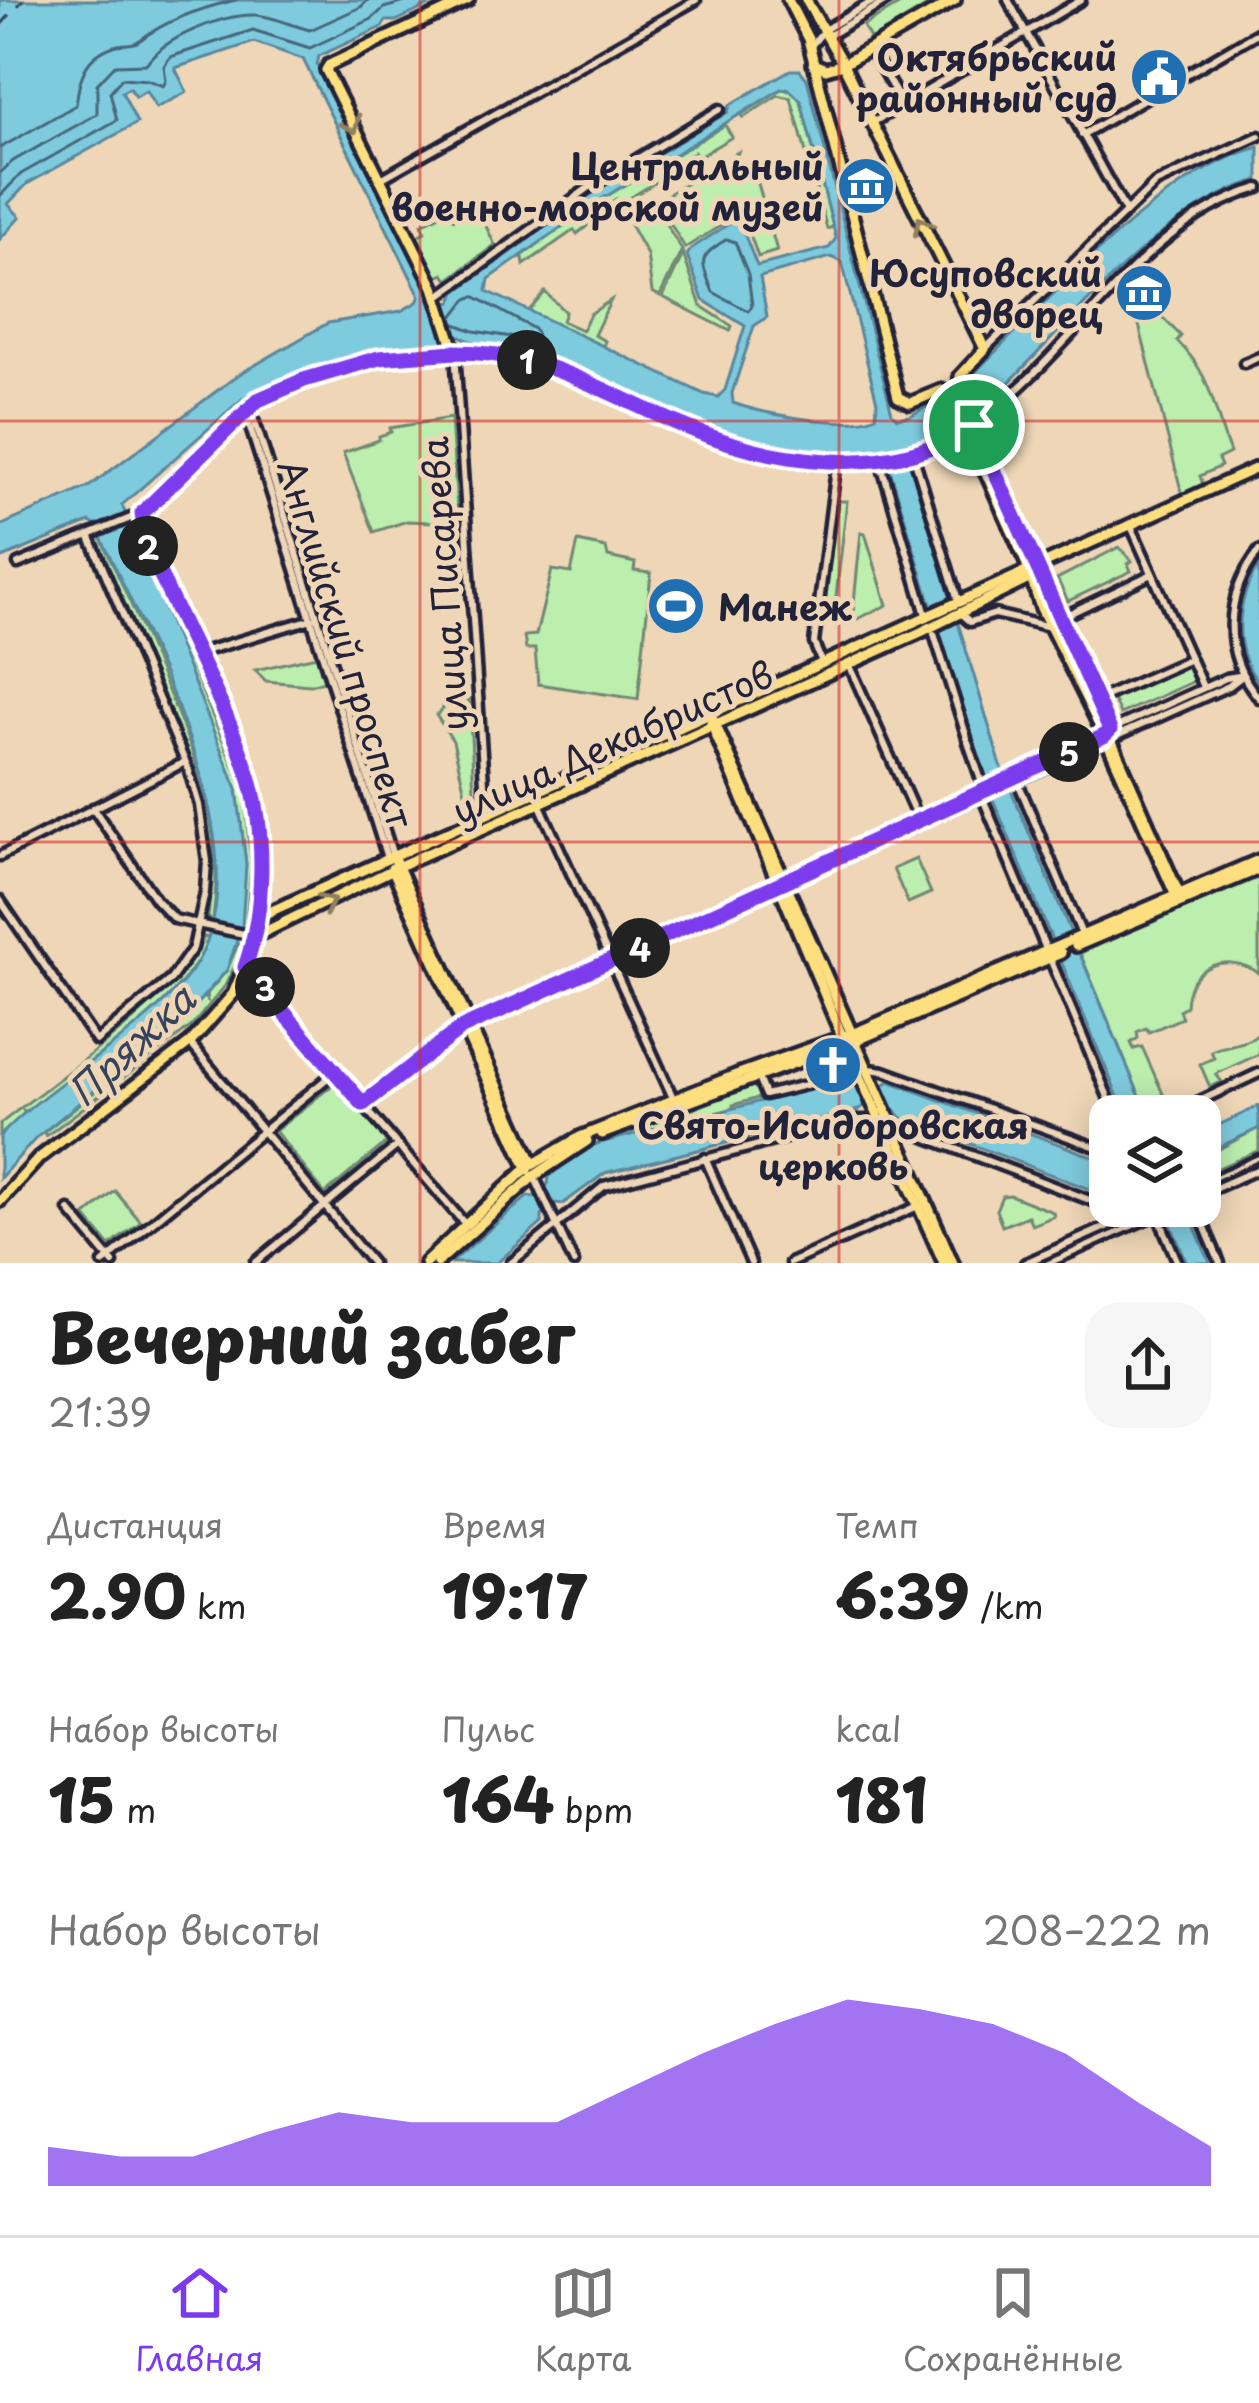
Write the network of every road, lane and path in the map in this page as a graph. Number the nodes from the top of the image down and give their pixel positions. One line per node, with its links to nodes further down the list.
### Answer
1 (468, 0): 22 (main road, улица Писарева, one-way to 22)
2 (696, 0): 22 (street)
3 (788, 0): 13 (main road)
4 (806, 0): 12 (main road)
5 (875, 0): 12 (street)
6 (888, 0): 12 (street)
7 (955, 0): 14 (main road)
8 (1008, 0): 10 (street)
9 (1081, 0): 10 (street)
10 (1026, 32): 17 (street); 20 (street)
11 (1259, 32): 20 (street)
12 (826, 33): 13 (street); 16 (main road)
13 (810, 47): 15 (main road)
14 (870, 49): 16 (main road); 17 (street)
15 (813, 64): 16 (main road); 30 (main road)
16 (843, 64): 19 (main road)
17 (902, 105): 19 (street)
18 (720, 109): 25 (street)
19 (872, 123): 26 (main road, one-way to 19)
20 (1082, 135): 24 (street)
21 (1259, 136): 24 (street)
22 (379, 180): 25 (main road, улица Писарева)
23 (1259, 188): 32 (street)
24 (1126, 212): 26 (street)
25 (440, 300): 27 (main road, улица Писарева)
26 (985, 349): 30 (main road)
27 (455, 352): 31 (main road); 34 (street); 67 (street, улица Писарева)
28 (1259, 357): 29 (street)
29 (1244, 363)
30 (956, 393): 32 (main road)
31 (244, 412): 37 (main road); 49 (street, Английский проспект)
32 (967, 421): 33 (street); 42 (main road)
33 (910, 455): 35 (street); 46 (street)
34 (836, 460): 35 (street); 54 (street)
35 (883, 460): 50 (street)
36 (1259, 467): 38 (main road)
37 (142, 513): 39 (street); 52 (main road)
38 (1131, 526): 42 (main road); 43 (street)
39 (92, 534): 41 (street); 62 (street)
40 (1259, 551): 56 (street)
41 (18, 564)
42 (1032, 573): 44 (main road); 45 (main road); 46 (main road); 51 (main road)
43 (1152, 574): 51 (street); 53 (street)
44 (986, 601): 46 (main road); 47 (street)
45 (1041, 608): 48 (street); 51 (main road)
46 (956, 609): 47 (street); 50 (main road)
47 (991, 614): 48 (street)
48 (1017, 618): 51 (street)
49 (314, 619): 52 (street); 70 (street, Английский проспект)
50 (933, 622): 54 (main road, улица Декабристов); 55 (main road, улица Декабристов); 64 (street)
51 (1053, 623): 59 (main road)
52 (195, 654): 76 (main road)
53 (1190, 659): 57 (street); 59 (street)
54 (823, 664): 60 (main road, улица Декабристов)
55 (849, 664): 60 (main road, улица Декабристов); 68 (street)
56 (1242, 676): 57 (street); 58 (street)
57 (1205, 692): 61 (street)
58 (1259, 698)
59 (1093, 703): 61 (main road)
60 (713, 721): 65 (main road, улица Декабристов); 67 (main road, улица Декабристов); 73 (main road)
61 (1108, 736): 63 (street); 74 (main road)
62 (185, 762): 66 (street); 77 (street)
63 (1012, 780): 64 (street); 79 (street)
64 (985, 791): 68 (street); 80 (street)
65 (539, 803): 67 (main road, улица Декабристов); 81 (street)
66 (93, 808): 69 (street); 77 (street)
67 (491, 819): 70 (main road, улица Декабристов); 72 (main road, улица Декабристов)
68 (919, 822): 73 (street)
69 (0, 856)
70 (390, 857): 72 (main road, Английский проспект); 76 (main road, улица Декабристов)
71 (1259, 865): 74 (main road)
72 (396, 869): 78 (main road, улица Декабристов, one-way to 72); 83 (main road, Английский проспект)
73 (783, 884): 81 (street); 84 (main road)
74 (1180, 897): 79 (main road)
75 (0, 900): 77 (street)
76 (256, 918): 78 (main road)
77 (203, 927): 78 (street)
78 (249, 936): 82 (main road)
79 (1078, 941): 80 (main road)
80 (1053, 953): 84 (main road); 91 (street)
81 (611, 961): 83 (street); 93 (street)
82 (245, 967): 85 (main road); 87 (street)
83 (466, 1026): 94 (street); 102 (main road, Английский проспект)
84 (848, 1039): 86 (main road); 89 (main road); 93 (main road)
85 (190, 1042): 96 (street); 106 (main road)
86 (857, 1071): 95 (main road); 97 (street)
87 (336, 1072): 94 (street); 96 (street)
88 (1259, 1073): 92 (street)
89 (756, 1075): 90 (street); 93 (main road)
90 (826, 1080)
91 (1108, 1095)
92 (1212, 1095)
93 (675, 1102): 102 (main road)
94 (363, 1104): 98 (street)
95 (886, 1122): 99 (street); 105 (street); 107 (main road)
96 (263, 1131): 108 (street); 117 (street)
97 (1089, 1144)
98 (398, 1145): 108 (street); 111 (street)
99 (705, 1158): 110 (street); 124 (street)
100 (1259, 1159): 103 (street)
101 (1259, 1168): 104 (street)
102 (531, 1169): 110 (street, Английский проспект); 111 (main road)
103 (1221, 1176)
104 (1221, 1185)
105 (1089, 1200)
106 (0, 1201)
107 (922, 1204): 125 (street); 126 (main road)
108 (325, 1205): 118 (street); 119 (street)
109 (69, 1210): 117 (street)
110 (556, 1223): 122 (street); 123 (street)
111 (468, 1227): 120 (main road); 121 (main road)
112 (1107, 1227): 116 (street)
113 (1118, 1227): 116 (street)
114 (1165, 1227): 130 (street)
115 (1205, 1227): 131 (street)
116 (1071, 1248): 127 (street); 128 (street); 129 (street)
117 (108, 1261)
118 (255, 1263)
119 (372, 1263)
120 (425, 1263)
121 (437, 1263)
122 (511, 1263)
123 (574, 1263)
124 (751, 1263)
125 (790, 1263)
126 (949, 1263)
127 (1024, 1263)
128 (1048, 1263)
129 (1078, 1263)
130 (1178, 1263)
131 (1220, 1263)

